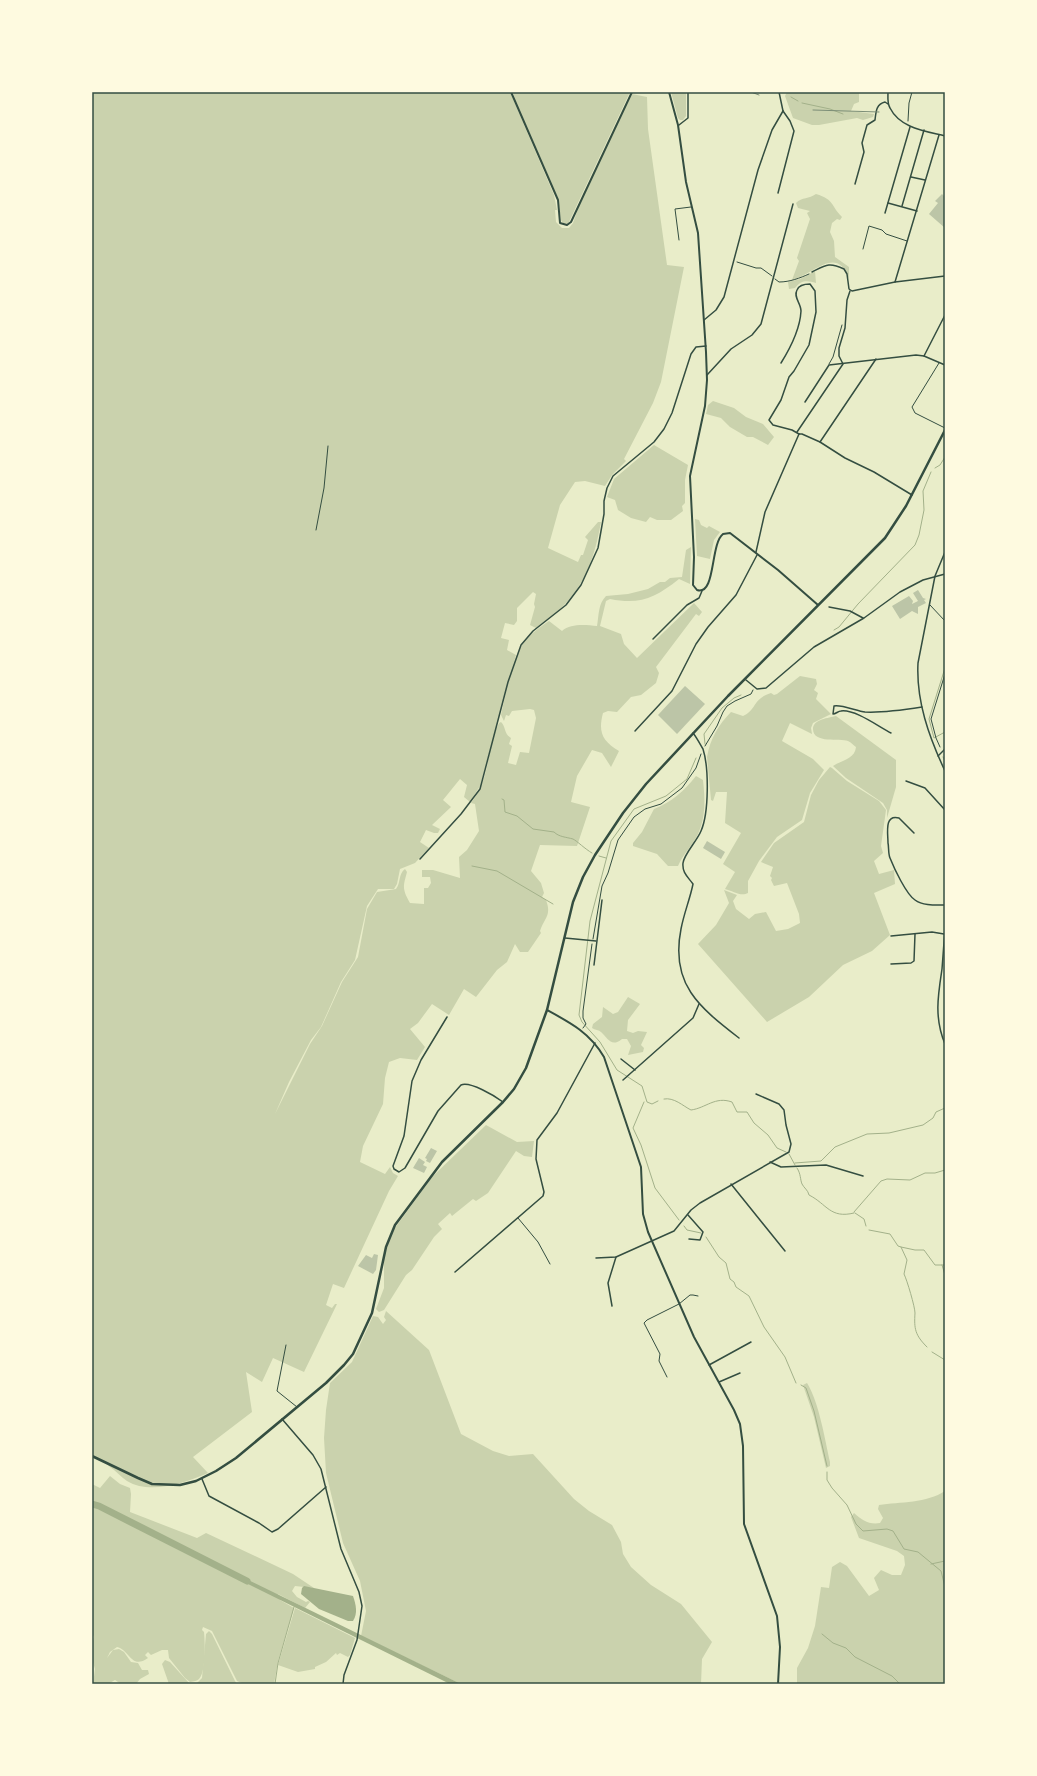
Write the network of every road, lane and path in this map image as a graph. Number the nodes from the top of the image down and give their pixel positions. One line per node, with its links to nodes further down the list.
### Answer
1 (511, 92): 2 (street)
2 (632, 92)
3 (670, 92): 11 (street)
4 (688, 92): 11 (street)
5 (779, 92): 9 (street)
6 (888, 92): 8 (street)
7 (912, 92): 10 (path)
8 (888, 104): 12 (street); 18 (street)
9 (783, 112): 19 (street); 37 (street)
10 (908, 122)
11 (678, 126): 22 (street)
12 (910, 127): 13 (street); 20 (street)
13 (924, 130): 14 (street); 16 (street)
14 (939, 134): 15 (street); 17 (street)
15 (945, 136)
16 (911, 177): 17 (street); 23 (street)
17 (926, 180): 24 (street)
18 (855, 184)
19 (778, 193)
20 (888, 202): 23 (street); 25 (street)
21 (793, 204): 47 (street)
22 (692, 206): 26 (lane); 37 (street)
23 (902, 206): 24 (street)
24 (917, 211): 27 (street)
25 (885, 213)
26 (679, 240)
27 (908, 241): 28 (lane); 34 (street)
28 (863, 249)
29 (736, 261): 32 (path)
30 (812, 272): 33 (path); 35 (street)
31 (945, 276): 34 (street)
32 (772, 277)
33 (775, 279)
34 (895, 282): 35 (street)
35 (850, 291): 44 (street)
36 (945, 315): 40 (street)
37 (704, 320): 39 (street)
38 (842, 325): 45 (lane)
39 (706, 346): 47 (street); 81 (street)
40 (924, 356): 41 (street); 42 (street)
41 (876, 359): 44 (street); 51 (street)
42 (939, 362): 46 (street); 49 (lane)
43 (781, 363): 50 (street)
44 (843, 364): 45 (street); 50 (street)
45 (829, 365): 48 (street)
46 (945, 365)
47 (707, 375): 59 (street)
48 (805, 402)
49 (945, 429): 53 (main road)
50 (798, 433): 51 (street); 56 (street)
51 (820, 442): 53 (street)
52 (328, 446): 54 (path)
53 (912, 495): 61 (main road)
54 (316, 530)
55 (945, 552): 58 (street)
56 (756, 554): 59 (street); 61 (street); 70 (street)
57 (945, 574): 58 (street)
58 (936, 576): 60 (street); 63 (street)
59 (702, 591): 65 (street)
60 (930, 604): 64 (lane); 69 (street)
61 (819, 606): 67 (main road)
62 (829, 607): 63 (street)
63 (864, 618): 68 (street)
64 (945, 621)
65 (653, 639)
66 (945, 674): 73 (path)
67 (745, 680): 68 (street); 71 (main road)
68 (754, 688): 75 (path)
69 (922, 707): 72 (street); 76 (street)
70 (635, 731)
71 (693, 733): 75 (street); 88 (main road)
72 (891, 734)
73 (940, 747)
74 (945, 749): 76 (street)
75 (703, 750): 89 (path); 93 (street)
76 (938, 756): 77 (street)
77 (945, 771)
78 (906, 781): 79 (street)
79 (945, 810)
80 (914, 833): 83 (street)
81 (420, 859)
82 (602, 900): 90 (street)
83 (945, 905)
84 (945, 929): 86 (street)
85 (915, 934): 86 (street); 87 (street); 91 (street)
86 (944, 934): 99 (street)
87 (891, 936)
88 (565, 938): 89 (street); 94 (main road)
89 (592, 941): 90 (street); 96 (path)
90 (596, 941): 92 (street)
91 (891, 964)
92 (594, 965)
93 (699, 1004): 97 (street); 101 (street)
94 (547, 1010): 96 (street); 104 (main road)
95 (447, 1017): 104 (street)
96 (581, 1030): 98 (street)
97 (739, 1038)
98 (595, 1043): 109 (street); 111 (street)
99 (945, 1044)
100 (621, 1059): 101 (street)
101 (635, 1070): 102 (street)
102 (623, 1080)
103 (756, 1094): 105 (street)
104 (503, 1102): 126 (main road)
105 (770, 1162): 106 (street); 107 (street)
106 (863, 1176)
107 (731, 1184): 108 (street); 112 (street)
108 (688, 1214): 110 (street); 111 (street)
109 (518, 1218): 115 (lane); 116 (street)
110 (689, 1239)
111 (653, 1242): 113 (street); 118 (street)
112 (785, 1251)
113 (616, 1257): 114 (street); 119 (street)
114 (596, 1258)
115 (550, 1264)
116 (455, 1272)
117 (698, 1296): 118 (lane)
118 (679, 1304): 122 (street); 124 (lane)
119 (612, 1306)
120 (751, 1342): 122 (street)
121 (286, 1345): 126 (lane)
122 (709, 1365): 125 (street)
123 (740, 1373): 125 (street)
124 (667, 1377)
125 (719, 1382): 132 (street)
126 (297, 1407): 127 (main road)
127 (282, 1419): 129 (main road); 130 (street)
128 (92, 1456): 129 (main road)
129 (202, 1479): 130 (street)
130 (327, 1486): 131 (street)
131 (343, 1684)
132 (778, 1684)

